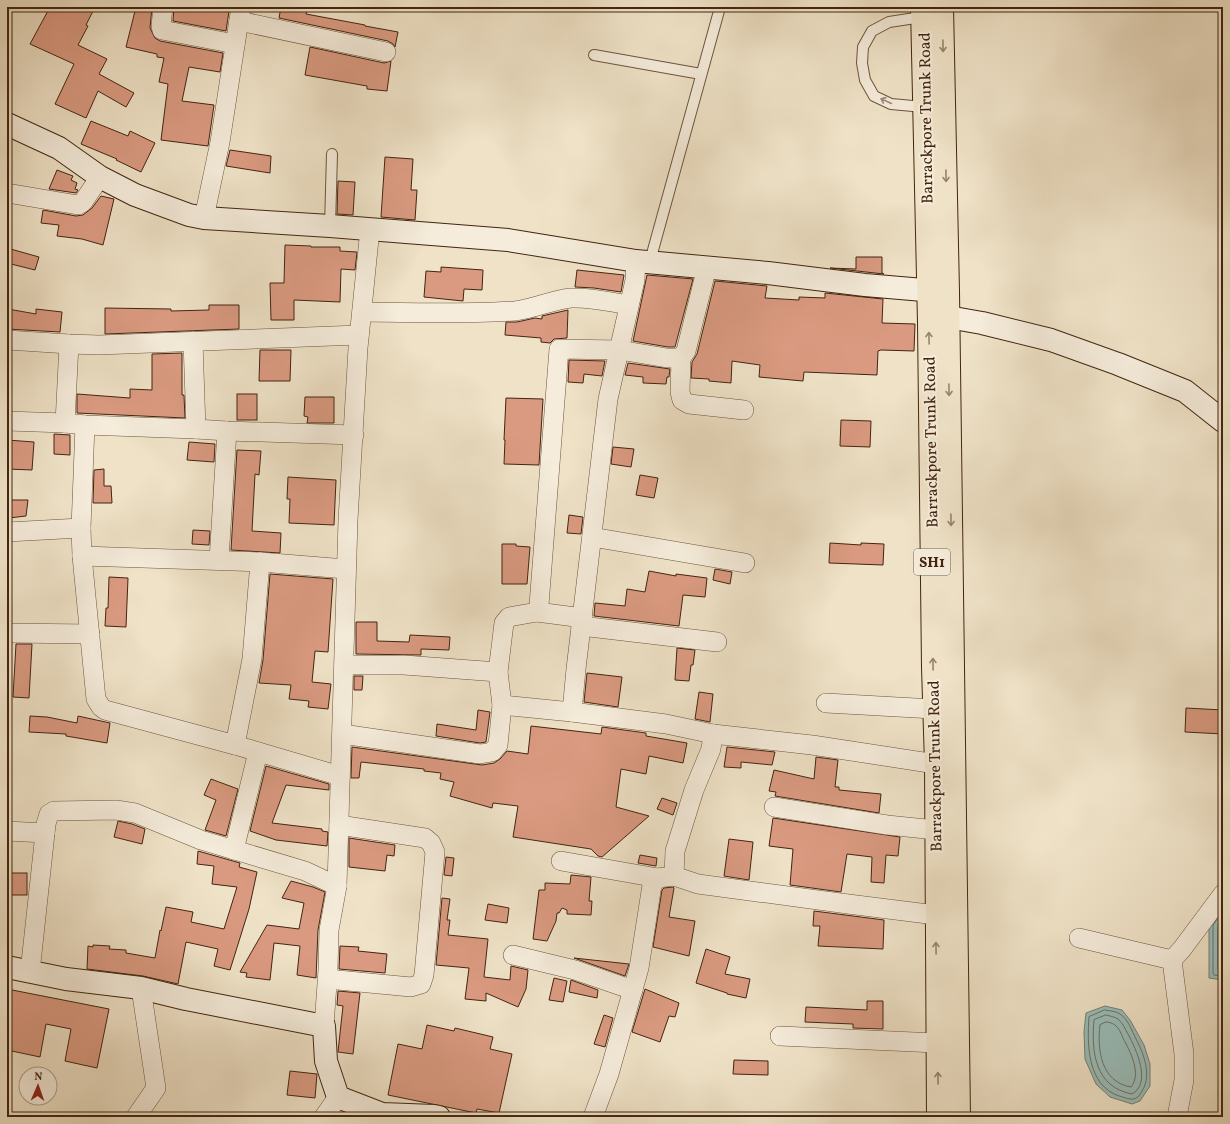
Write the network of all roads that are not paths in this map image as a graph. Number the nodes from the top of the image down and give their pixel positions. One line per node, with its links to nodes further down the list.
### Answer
1 (164, 7): 6 (street)
2 (942, 7): 20 (main road, Barrackpore Trunk Road / SH1, one-way to 20)
3 (719, 11): 9 (lane)
4 (922, 12): 10 (main road, Barrackpore Trunk Road / SH1); 10 (lane, one-way to 4)
5 (240, 14): 6 (street); 7 (street)
6 (235, 44): 15 (street)
7 (386, 52)
8 (594, 55): 9 (lane)
9 (701, 74): 18 (lane)
10 (924, 107): 20 (main road, Barrackpore Trunk Road / SH1)
11 (7, 124): 13 (street)
12 (332, 154): 16 (lane)
13 (100, 177): 14 (street); 15 (street)
14 (7, 193)
15 (204, 218): 16 (street)
16 (330, 226): 17 (street)
17 (370, 229): 18 (street); 22 (street)
18 (643, 261): 19 (street); 21 (street)
19 (707, 267): 20 (street); 29 (street)
20 (938, 291): 23 (main road, Barrackpore Trunk Road / SH1); 55 (main road, Barrackpore Trunk Road / SH1, one-way to 20)
21 (629, 305): 22 (street); 28 (street)
22 (362, 312): 24 (street)
23 (948, 317): 32 (street); 91 (main road, Barrackpore Trunk Road / SH1, one-way to 91)
24 (359, 335): 26 (street); 37 (street)
25 (7, 340): 27 (street)
26 (193, 341): 27 (street); 35 (street)
27 (69, 344): 33 (street)
28 (619, 350): 29 (street); 40 (street); 46 (street)
29 (681, 358): 30 (street)
30 (744, 410)
31 (7, 421): 33 (street)
32 (1223, 422)
33 (65, 424): 34 (street)
34 (85, 425): 35 (street); 38 (street)
35 (196, 429): 36 (street)
36 (227, 431): 37 (street); 42 (street)
37 (354, 435): 45 (street)
38 (80, 528): 39 (street); 41 (street)
39 (7, 532)
40 (592, 537): 44 (street); 47 (street)
41 (82, 556): 42 (street); 49 (street)
42 (218, 560): 43 (street)
43 (260, 562): 45 (street); 59 (street)
44 (745, 563)
45 (346, 568): 51 (street)
46 (536, 612): 47 (street); 52 (street)
47 (582, 622): 50 (street); 56 (street)
48 (7, 633): 49 (street)
49 (90, 634): 59 (street)
50 (717, 642)
51 (344, 665): 52 (street); 57 (street)
52 (498, 672): 54 (street)
53 (826, 703): 55 (street)
54 (502, 705): 56 (street); 57 (street)
55 (934, 709): 61 (main road, Barrackpore Trunk Road / SH1)
56 (572, 712): 58 (street)
57 (342, 734): 62 (street)
58 (713, 734): 61 (street); 70 (street)
59 (235, 745): 60 (street)
60 (258, 752): 62 (street); 68 (street)
61 (936, 764): 65 (main road, Barrackpore Trunk Road / SH1)
62 (340, 776): 64 (street)
63 (774, 807): 65 (street)
64 (339, 825): 71 (street); 79 (street)
65 (936, 830): 73 (main road, Barrackpore Trunk Road / SH1)
66 (7, 831): 67 (street)
67 (45, 833): 68 (street); 78 (street)
68 (234, 850): 71 (street)
69 (561, 862): 70 (street)
70 (666, 877): 73 (street); 81 (street)
71 (337, 886): 79 (street)
72 (1223, 894): 76 (street)
73 (936, 915): 84 (main road, Barrackpore Trunk Road / SH1, one-way to 73)
74 (1079, 938): 76 (street)
75 (513, 955): 81 (street)
76 (1172, 960): 92 (street)
77 (7, 967): 78 (street)
78 (30, 972): 80 (street)
79 (326, 979): 82 (street)
80 (141, 988): 82 (street); 86 (street)
81 (633, 990): 89 (street)
82 (324, 1026): 85 (street)
83 (780, 1036): 84 (street)
84 (938, 1043): 90 (main road, Barrackpore Trunk Road / SH1, one-way to 84)
85 (338, 1097): 87 (street); 88 (street)
86 (136, 1117)
87 (324, 1117)
88 (439, 1117)
89 (593, 1117)
90 (938, 1117)
91 (959, 1117)
92 (1177, 1117)

